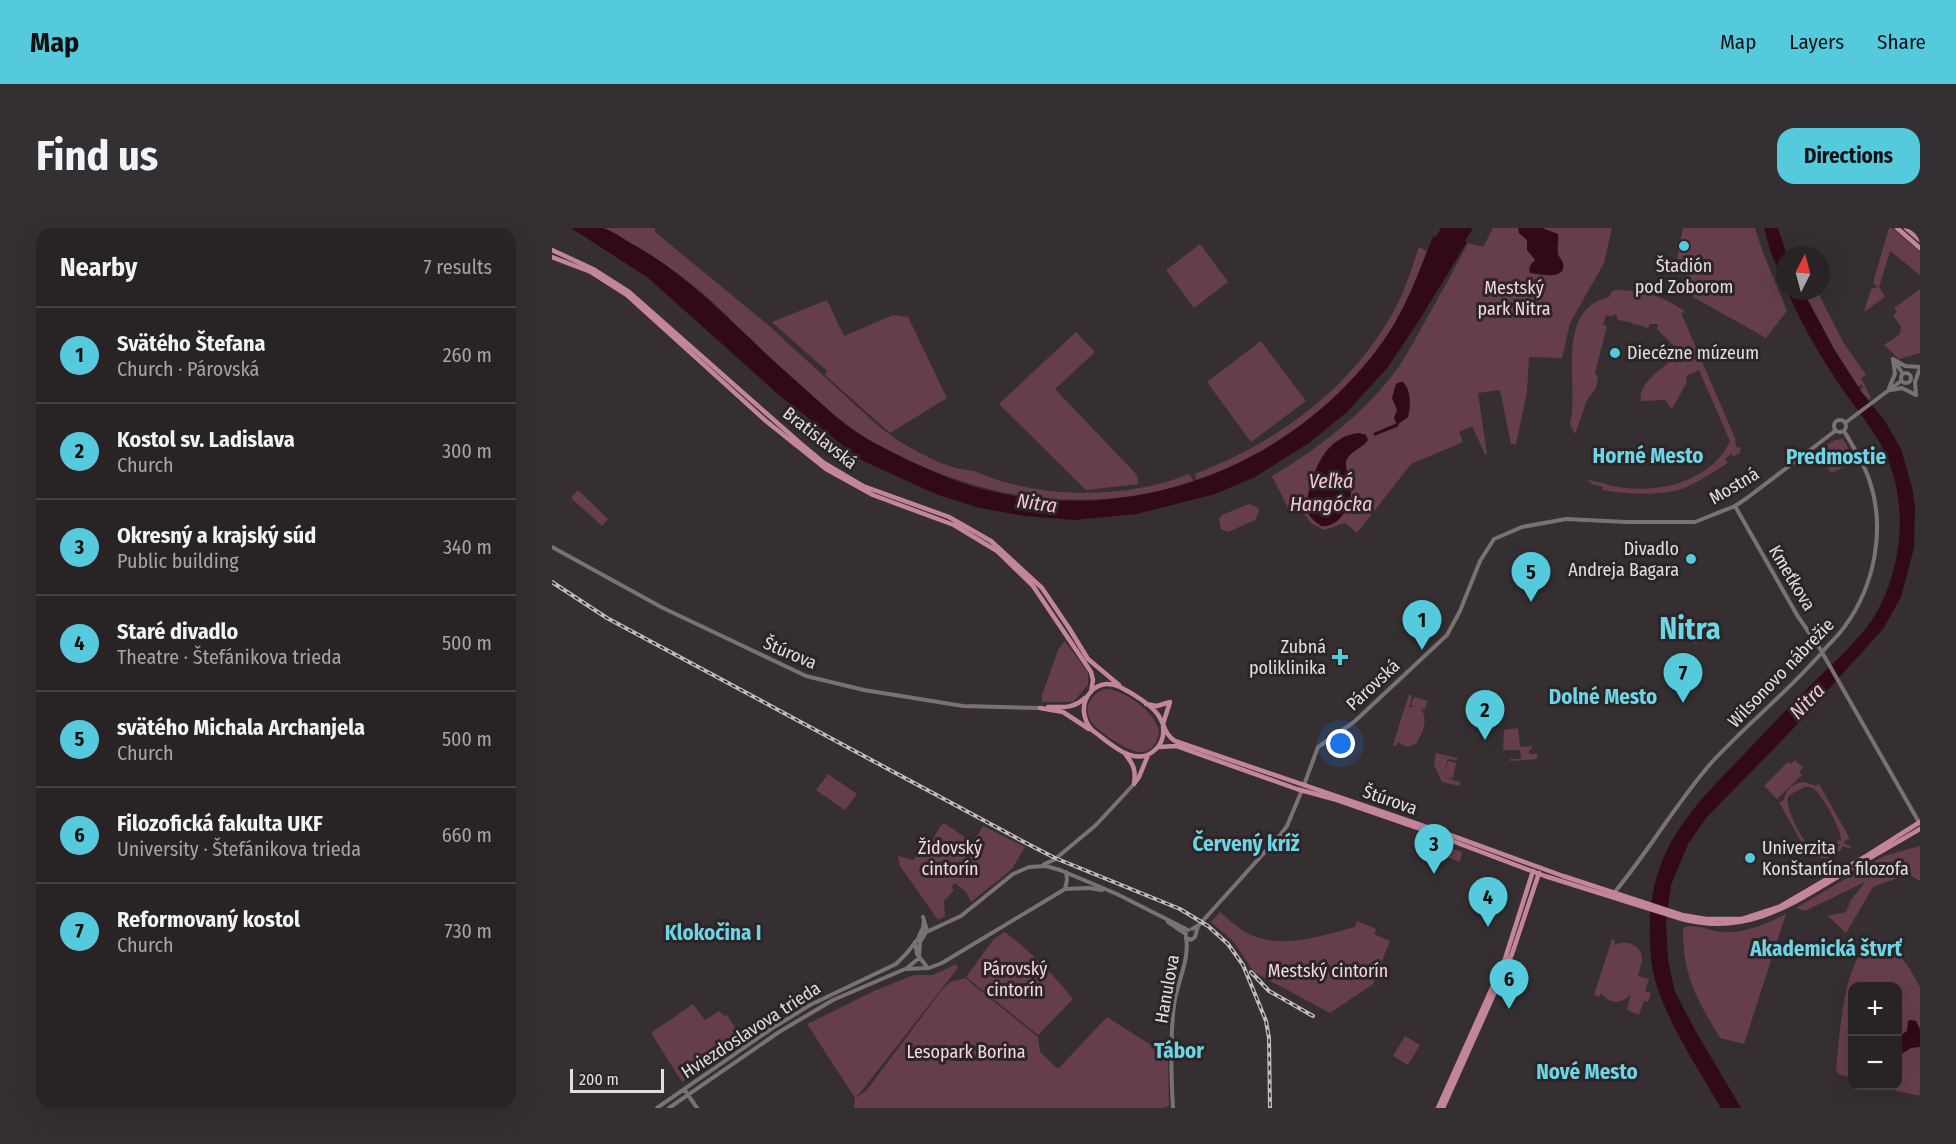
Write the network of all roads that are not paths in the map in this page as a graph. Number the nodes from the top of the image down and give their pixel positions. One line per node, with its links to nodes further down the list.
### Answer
1 (1897, 228): 4 (main road)
2 (1906, 228): 3 (main road)
3 (1920, 240)
4 (1920, 248)
5 (552, 250): 7 (main road, Bratislavská)
6 (552, 257): 7 (main road, Bratislavská)
7 (702, 359): 17 (main road, Bratislavská)
8 (1893, 359): 9 (street); 10 (street); 13 (street)
9 (1920, 368): 11 (street); 13 (street)
10 (1903, 374): 11 (street); 12 (street)
11 (1910, 376): 12 (street)
12 (1902, 381): 13 (street)
13 (1887, 391): 14 (street)
14 (1845, 423): 15 (street, Mostná); 16 (street)
15 (1835, 431): 16 (street); 19 (street, Mostná)
16 (1844, 431): 27 (street, Wilsonovo nábrežie)
17 (884, 497): 18 (main road, Bratislavská); 21 (main road, Bratislavská)
18 (918, 506): 20 (main road, Bratislavská); 21 (main road)
19 (1735, 506): 26 (street, Mostná); 27 (street, Kmeťkova)
20 (929, 509): 21 (main road); 22 (main road, Bratislavská)
21 (922, 512): 22 (main road, Bratislavská)
22 (964, 527): 24 (main road, Bratislavská); 25 (main road, Bratislavská)
23 (552, 547): 31 (street, Štúrova)
24 (1039, 594): 25 (main road); 29 (main road, Bratislavská)
25 (1061, 615): 28 (main road, Bratislavská)
26 (1447, 635): 40 (street, Párovská)
27 (1822, 652): 41 (street, Kmeťkova); 49 (street, Wilsonovo nábrežie)
28 (1120, 687): 29 (main road); 30 (main road, Štúrova)
29 (1089, 694): 31 (main road); 33 (main road)
30 (1143, 703): 32 (main road, Štúrova); 32 (main road)
31 (1040, 708): 33 (main road)
32 (1163, 726): 35 (main road); 40 (main road, Štúrova)
33 (1092, 730): 36 (main road)
34 (1168, 746): 35 (main road, Štúrova); 38 (main road); 40 (main road, Štúrova)
35 (1158, 747): 37 (main road)
36 (1124, 753): 37 (main road); 39 (main road)
37 (1148, 755): 38 (main road)
38 (1144, 763): 39 (main road)
39 (1134, 784): 42 (street)
40 (1303, 788): 44 (main road, Štúrova); 53 (street, Párovská)
41 (1920, 827): 49 (main road, Štúrova)
42 (1054, 860): 43 (street, Hviezdoslavova trieda); 45 (street)
43 (1029, 867): 45 (street); 51 (street, Hviezdoslavova trieda)
44 (1537, 869): 49 (main road, Štúrova); 64 (main road)
45 (1060, 870): 46 (street)
46 (1066, 872): 47 (street); 48 (street)
47 (1065, 889): 48 (street); 58 (street, Hviezdoslavova trieda)
48 (1117, 894): 53 (street)
49 (1614, 895)
50 (923, 917): 51 (street); 52 (street); 54 (street)
51 (938, 927): 52 (street, Hviezdoslavova trieda)
52 (927, 931): 54 (street, Hviezdoslavova trieda); 57 (street)
53 (1190, 932): 55 (street); 55 (street, Hanulova); 56 (street, Hanulova)
54 (916, 939): 57 (street); 60 (street, Hviezdoslavova trieda)
55 (1191, 939): 56 (street, Hanulova)
56 (1188, 946): 68 (street, Hanulova)
57 (919, 958): 58 (street); 59 (street)
58 (929, 968): 59 (street, Hviezdoslavova trieda)
59 (905, 969): 61 (street, Hviezdoslavova trieda)
60 (749, 1045): 61 (street); 62 (street, Hviezdoslavova trieda)
61 (752, 1050): 63 (street, Hviezdoslavova trieda)
62 (684, 1089): 63 (street); 65 (street, Hviezdoslavova trieda)
63 (688, 1095): 66 (street, Hviezdoslavova trieda); 67 (street)
64 (1447, 1095): 69 (main road); 70 (main road)
65 (657, 1108)
66 (669, 1108)
67 (697, 1108)
68 (1173, 1108)
69 (1438, 1108)
70 (1443, 1108)

